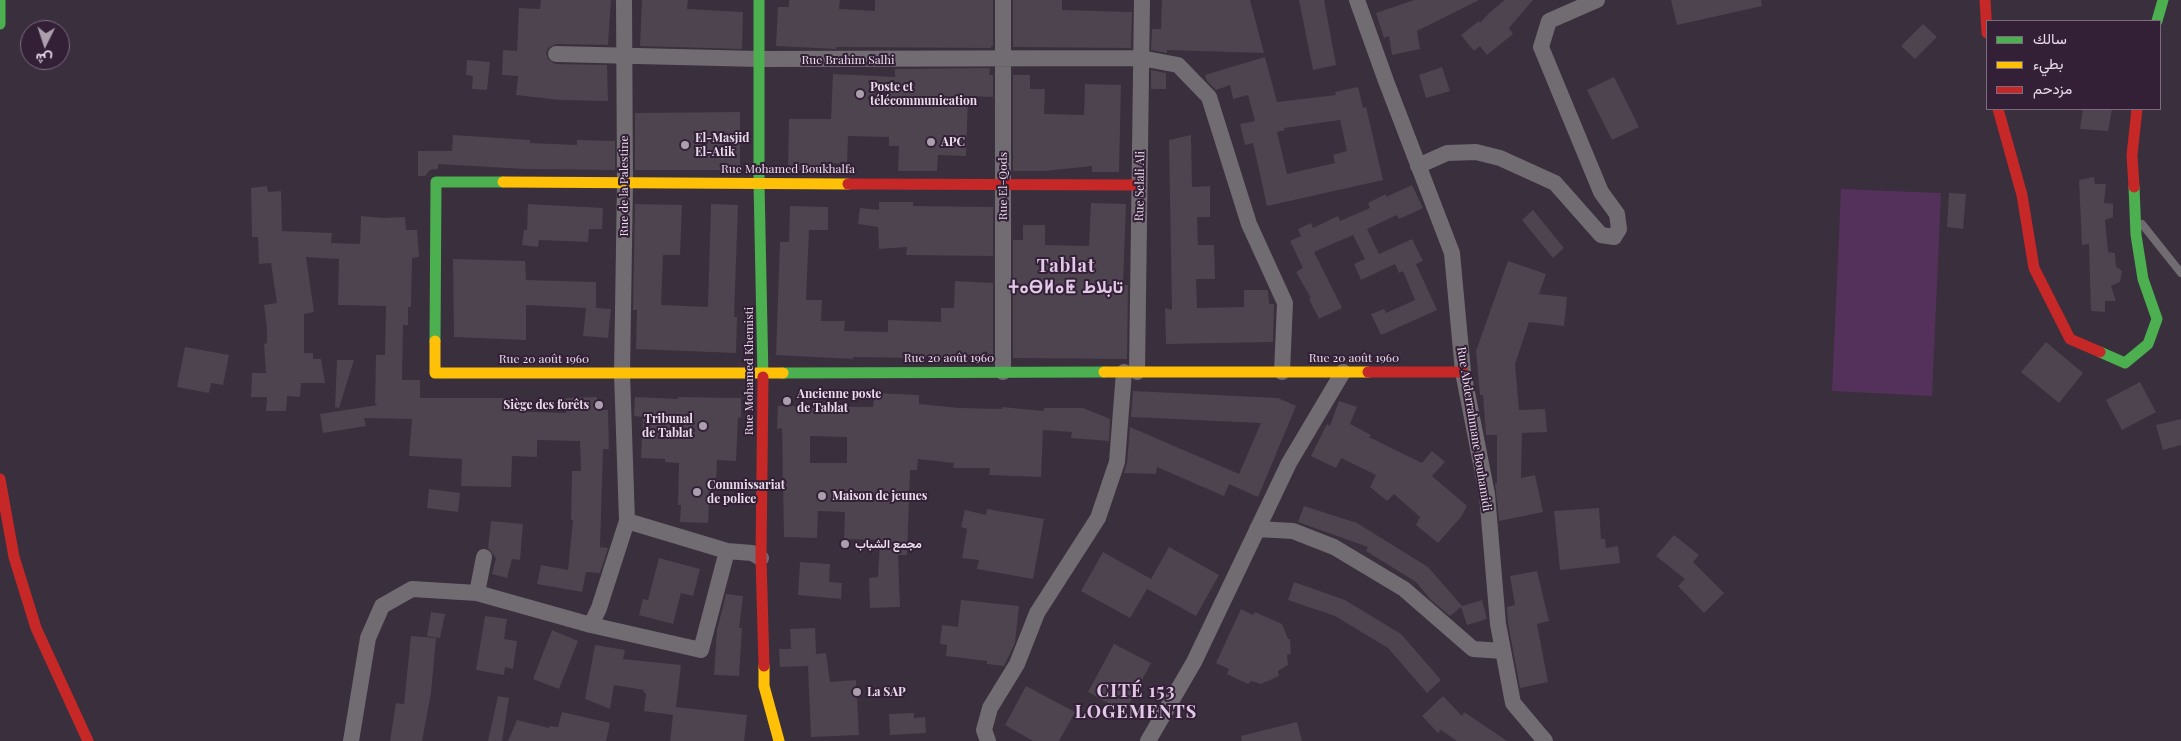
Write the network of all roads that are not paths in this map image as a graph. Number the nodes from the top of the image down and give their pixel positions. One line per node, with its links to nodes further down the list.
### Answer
1 (0, 0): 12 (street)
2 (624, 0): 14 (street, Rue de la Palestine)
3 (759, 0): 16 (street, Rue Mohamed Khemisti)
4 (1004, 0): 17 (street, Rue El-Qods)
5 (1142, 0): 15 (street, Rue Selali Ali)
6 (1357, 0): 20 (street, Rue Abderrahmane Bouhamidi)
7 (1598, 0): 20 (street)
8 (1985, 0): 10 (street)
9 (2163, 0): 11 (street)
10 (1986, 20)
11 (2157, 20)
12 (0, 24)
13 (556, 54): 14 (street, Rue Brahim Salhi)
14 (623, 56): 16 (street, Rue Brahim Salhi); 22 (street, Rue de la Palestine)
15 (1141, 58): 17 (street, Rue Brahim Salhi); 24 (street, Rue Selali Ali); 30 (street, Rue Brahim Salhi)
16 (760, 60): 17 (street, Rue Brahim Salhi); 21 (street, Rue Mohamed Khemisti)
17 (1003, 60): 23 (street, Rue El-Qods)
18 (1998, 110): 25 (street)
19 (2137, 110): 25 (street)
20 (1418, 166): 32 (street, Rue Abderrahmane Bouhamidi)
21 (759, 182): 22 (street, Rue Mohamed Boukhalfa); 23 (street, Rue Mohamed Boukhalfa); 27 (street, Rue Mohamed Khemisti)
22 (625, 183): 33 (street, Rue Mohamed Boukhalfa); 34 (street, Rue de la Palestine)
23 (1003, 183): 24 (street, Rue Mohamed Boukhalfa); 28 (street, Rue El-Qods)
24 (1140, 185): 29 (street, Rue Selali Ali)
25 (2135, 214): 26 (lane)
26 (2181, 273)
27 (764, 372): 28 (street, Rue 20 août 1960); 34 (street, Rue 20 août 1960); 40 (street, Rue Mohamed Khemisti)
28 (1003, 372): 29 (street, Rue 20 août 1960)
29 (1130, 372): 30 (street, Rue 20 août 1960); 47 (street, Rue Selali Ali)
30 (1282, 372): 31 (street, Rue 20 août 1960)
31 (1343, 372): 32 (street, Rue 20 août 1960); 37 (street)
32 (1463, 372): 43 (street, Rue Abderrahmane Bouhamidi)
33 (435, 373): 34 (street, Rue 20 août 1960)
34 (622, 373): 36 (street, Rue de la Palestine)
35 (0, 479): 44 (street)
36 (627, 521): 38 (street); 42 (street, Rue de la Palestine)
37 (1257, 529): 43 (street); 48 (street)
38 (727, 551): 40 (street); 42 (street)
39 (484, 557): 41 (street)
40 (761, 558): 46 (street, Rue Mohamed Khemisti)
41 (477, 593): 42 (street); 45 (street)
42 (591, 625)
43 (1503, 651): 49 (street, Rue Abderrahmane Bouhamidi)
44 (88, 741)
45 (351, 741)
46 (778, 741)
47 (988, 741)
48 (1148, 741)
49 (1545, 741)

